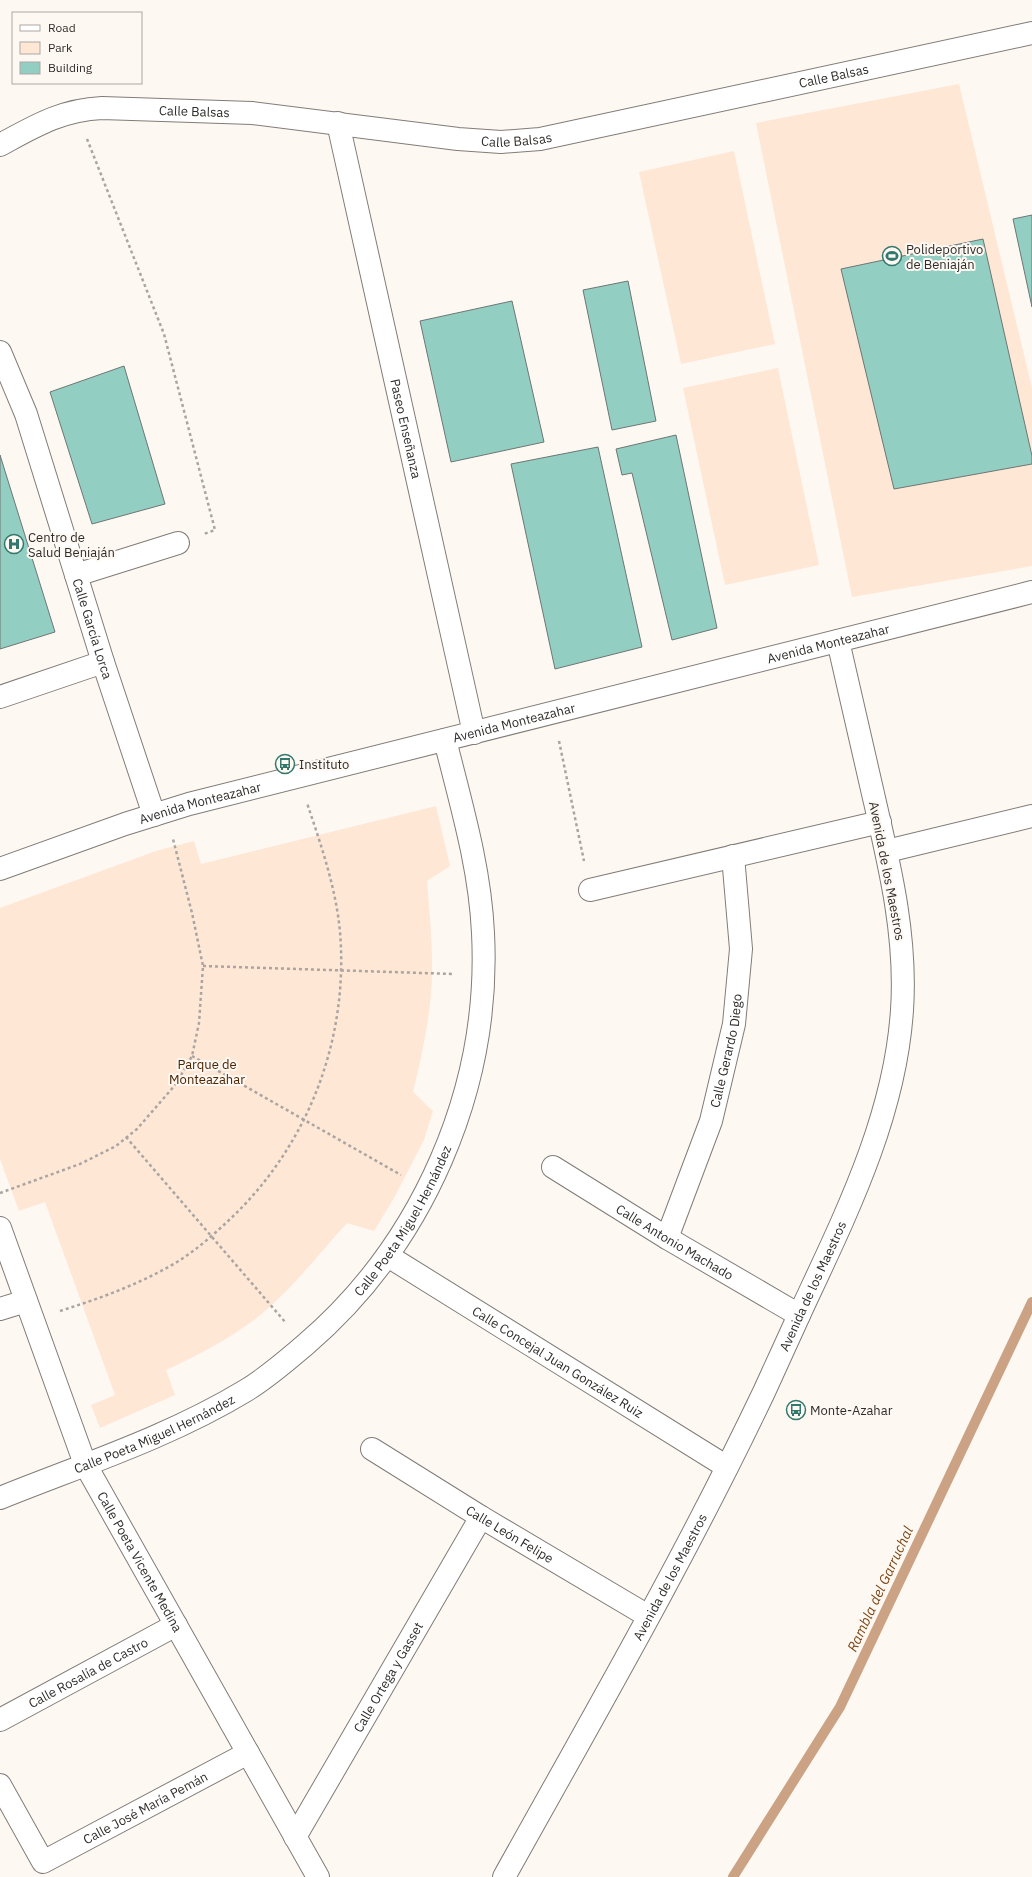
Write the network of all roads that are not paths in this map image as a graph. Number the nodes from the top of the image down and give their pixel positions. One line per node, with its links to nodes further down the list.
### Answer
1 (1032, 33): 2 (street, Calle Balsas)
2 (338, 123): 3 (street, Calle Balsas); 12 (street, Paseo Enseñanza)
3 (0, 145)
4 (0, 352): 5 (street, Calle García Lorca)
5 (7, 387): 7 (street, Calle García Lorca)
6 (178, 543): 7 (street)
7 (76, 576): 10 (street, Calle García Lorca)
8 (1032, 592): 9 (street, Avenida Monteazahar)
9 (838, 641): 12 (street, Avenida Monteazahar); 16 (street, Avenida de los Maestros)
10 (103, 662): 11 (street); 14 (street, Calle García Lorca)
11 (0, 697)
12 (474, 733): 13 (street, Avenida Monteazahar)
13 (445, 740): 14 (street, Avenida Monteazahar); 24 (street, Calle Poeta Miguel Hernández)
14 (160, 813): 19 (street, Avenida Monteazahar)
15 (1032, 816): 17 (street)
16 (880, 822): 17 (street, Avenida de los Maestros); 18 (street)
17 (886, 851): 27 (street, Avenida de los Maestros)
18 (733, 856): 20 (street); 23 (street, Calle Gerardo Diego)
19 (0, 869)
20 (590, 890)
21 (553, 1167): 23 (street, Calle Antonio Machado)
22 (0, 1228): 26 (street, Calle Poeta Vicente Medina)
23 (667, 1238): 27 (street, Calle Antonio Machado)
24 (388, 1256): 29 (street, Calle Poeta Miguel Hernández); 30 (street, Calle Concejal Juan González Ruiz)
25 (0, 1309): 26 (street)
26 (29, 1310): 29 (street, Calle Poeta Vicente Medina)
27 (799, 1315): 30 (street, Avenida de los Maestros)
28 (372, 1449): 32 (street, Calle León Felipe)
29 (85, 1464): 31 (street, Calle Poeta Miguel Hernández); 34 (street, Calle Poeta Vicente Medina)
30 (727, 1466): 33 (street, Avenida de los Maestros)
31 (0, 1498)
32 (481, 1517): 33 (street, Calle León Felipe); 38 (street, Calle Ortega y Gasset)
33 (648, 1616): 40 (street, Avenida de los Maestros)
34 (176, 1625): 35 (street, Calle Rosalía de Castro); 36 (street, Calle Poeta Vicente Medina)
35 (0, 1720)
36 (248, 1753): 37 (street, Calle José María Pemán); 38 (street, Calle Poeta Vicente Medina)
37 (0, 1785)
38 (296, 1837): 39 (street, Calle Poeta Vicente Medina)
39 (318, 1877)
40 (504, 1877)

